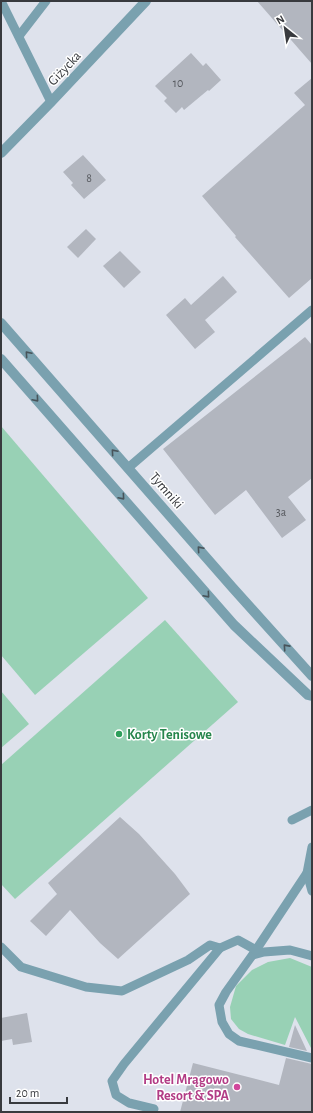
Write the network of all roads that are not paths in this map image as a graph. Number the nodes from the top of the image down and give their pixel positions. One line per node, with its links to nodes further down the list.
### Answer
1 (2, 1): 4 (lane)
2 (46, 1): 4 (lane)
3 (146, 1): 5 (street, Giżycka)
4 (18, 36): 5 (lane)
5 (50, 102): 6 (street, Giżycka)
6 (1, 153)
7 (312, 310): 10 (lane)
8 (1, 323): 10 (street, Tymniki, one-way to 8)
9 (1, 359): 12 (street, one-way to 12)
10 (128, 468): 11 (street, Tymniki, one-way to 10)
11 (312, 676)
12 (312, 696)
13 (312, 810): 14 (lane)
14 (292, 820)
15 (312, 847): 16 (lane)
16 (307, 873): 17 (lane); 20 (lane)
17 (312, 891)
18 (1, 947): 19 (lane)
19 (220, 948): 20 (lane); 23 (lane)
20 (254, 953): 21 (lane); 22 (lane)
21 (312, 956)
22 (312, 1058)
23 (154, 1109)

